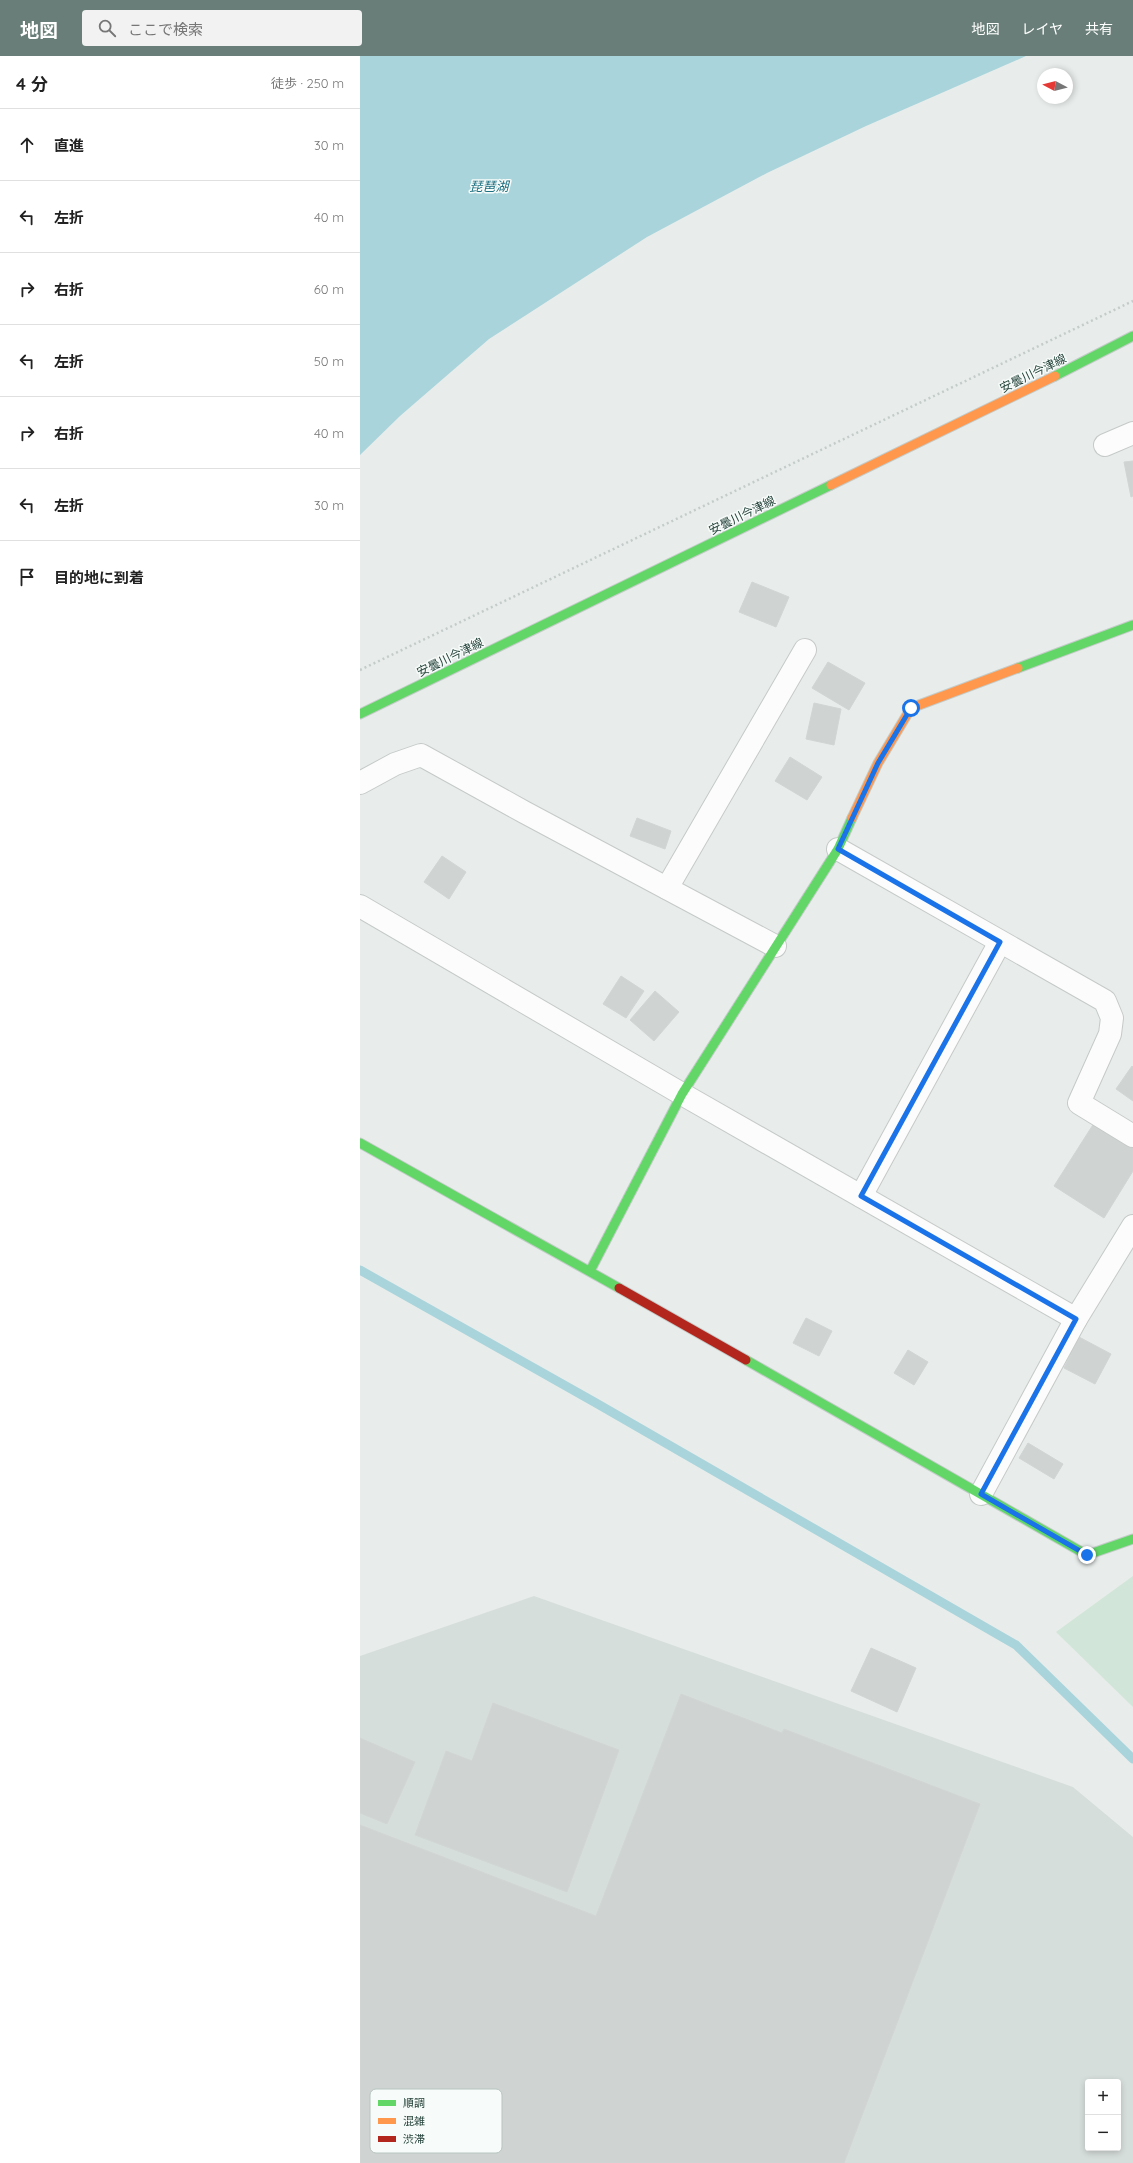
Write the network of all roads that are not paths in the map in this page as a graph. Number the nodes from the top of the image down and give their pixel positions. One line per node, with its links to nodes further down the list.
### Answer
1 (1133, 336): 6 (street, 安曇川今津線)
2 (1133, 433): 3 (street)
3 (1105, 445)
4 (1133, 626): 8 (street)
5 (805, 650): 9 (street)
6 (360, 714)
7 (360, 783): 9 (street)
8 (838, 849): 11 (street); 12 (street)
9 (668, 888): 12 (street)
10 (360, 906): 13 (street)
11 (1000, 942): 14 (street); 16 (street)
12 (775, 946): 13 (street)
13 (682, 1094): 16 (street); 18 (street)
14 (1133, 1136)
15 (360, 1143): 18 (street)
16 (861, 1196): 19 (street)
17 (1133, 1226): 19 (street)
18 (590, 1271): 20 (street)
19 (1076, 1319): 20 (street)
20 (981, 1494): 21 (street)
21 (1133, 1539)

